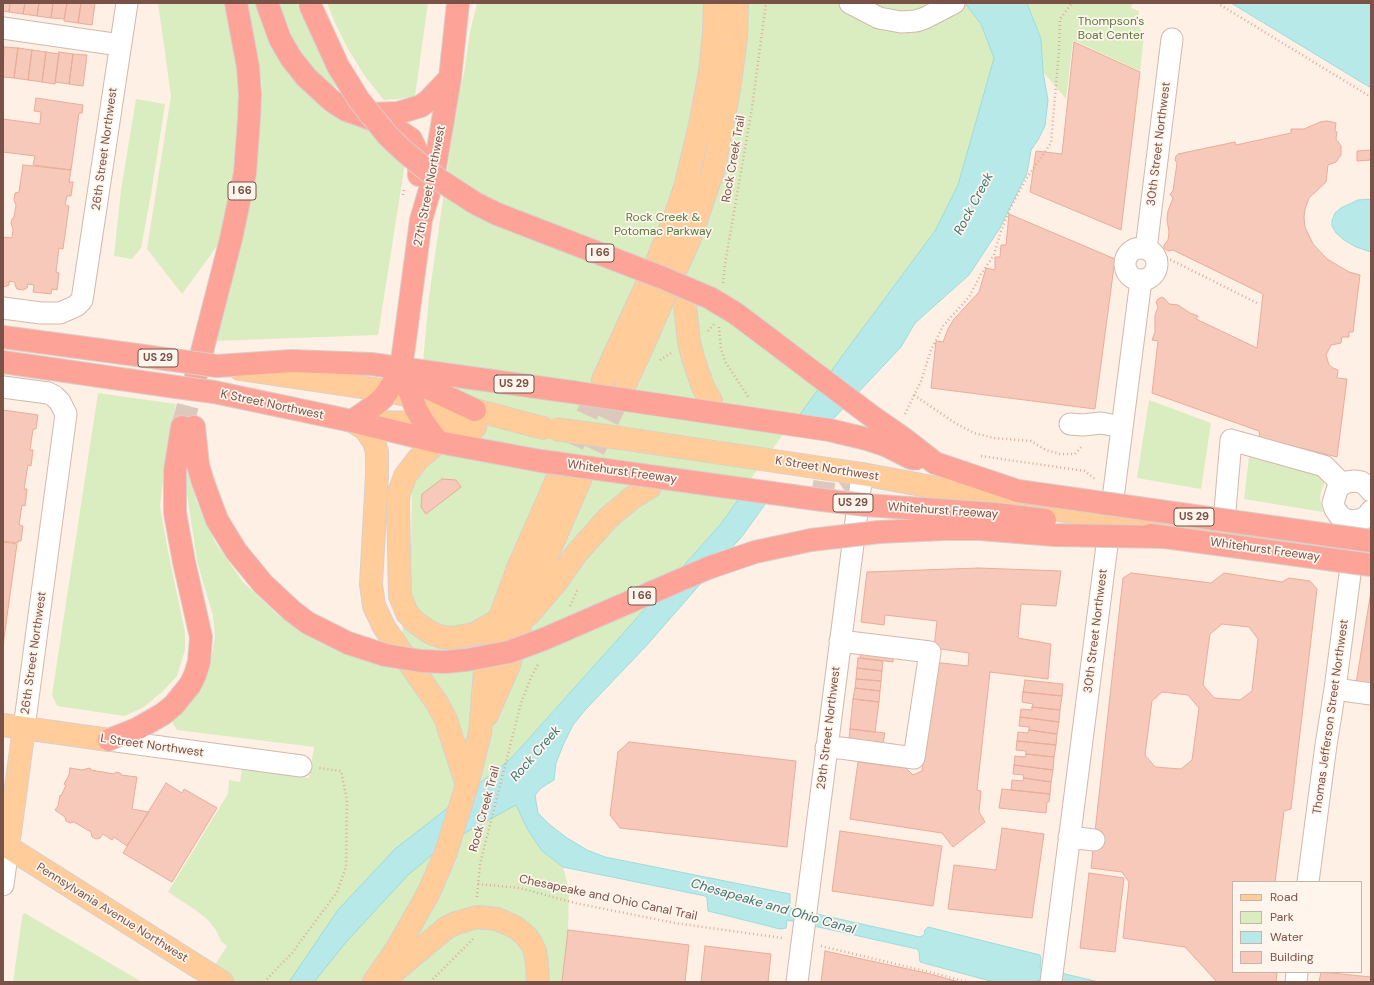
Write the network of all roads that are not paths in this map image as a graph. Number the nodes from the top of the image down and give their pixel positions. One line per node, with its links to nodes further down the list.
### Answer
1 (127, 3): 12 (street, 26th Street Northwest)
2 (236, 3): 22 (highway, I 66)
3 (267, 3): 14 (highway)
4 (458, 3): 13 (highway, 27th Street Northwest)
5 (715, 3): 6 (main road)
6 (737, 3)
7 (850, 3): 9 (street)
8 (310, 4): 35 (highway, I 66, bridge)
9 (950, 5)
10 (3, 28): 12 (street)
11 (1172, 38): 33 (street, 30th Street Northwest)
12 (120, 45): 17 (street, 26th Street Northwest)
13 (450, 78): 14 (highway); 15 (highway, 27th Street Northwest)
14 (360, 115): 15 (highway)
15 (421, 220): 20 (highway, 27th Street Northwest)
16 (684, 306): 28 (main road)
17 (3, 308)
18 (3, 336): 21 (highway, K Street Northwest / US 29, bridge)
19 (3, 362): 31 (highway, K Street Northwest / US 29, bridge)
20 (401, 368): 21 (highway, K Street Northwest / US 29); 26 (highway); 27 (highway); 30 (highway); 35 (highway, Whitehurst Freeway / US 29, bridge)
21 (291, 369): 26 (main road, K Street Northwest)
22 (196, 375)
23 (603, 380): 24 (main road)
24 (626, 382)
25 (3, 387): 54 (street, 26th Street Northwest)
26 (388, 392): 27 (main road, K Street Northwest); 31 (highway)
27 (411, 396): 30 (main road, K Street Northwest); 32 (highway)
28 (711, 401)
29 (1071, 417): 33 (street)
30 (475, 418): 32 (main road, K Street Northwest); 34 (main road); 36 (main road, K Street Northwest, bridge)
31 (352, 421): 32 (main road, K Street Northwest); 34 (highway, Whitehurst Freeway / US 29); 59 (main road)
32 (424, 423): 34 (highway)
33 (1123, 423): 43 (street, 30th Street Northwest)
34 (438, 442): 46 (highway, Whitehurst Freeway / US 29, bridge); 49 (main road)
35 (935, 463): 47 (highway, Whitehurst Freeway / US 29, bridge)
36 (862, 474): 43 (main road, K Street Northwest); 51 (street, 29th Street Northwest)
37 (559, 475): 49 (main road)
38 (580, 480): 50 (main road)
39 (1342, 484): 41 (street); 44 (street); 45 (street)
40 (650, 487): 50 (main road)
41 (1371, 491)
42 (1371, 511): 44 (street)
43 (1110, 518): 45 (main road, K Street Northwest); 60 (street, 30th Street Northwest)
44 (1351, 521): 47 (street, Thomas Jefferson Street Northwest)
45 (1223, 534): 47 (main road, K Street Northwest)
46 (1165, 537): 48 (highway, Whitehurst Freeway / US 29, bridge); 56 (highway, I 66, bridge)
47 (1365, 549): 52 (street, Thomas Jefferson Street Northwest)
48 (1371, 565)
49 (499, 620): 55 (main road)
50 (520, 626): 55 (main road)
51 (840, 641): 57 (street, 29th Street Northwest); 57 (street)
52 (1335, 689): 53 (street); 63 (street, Thomas Jefferson Street Northwest)
53 (1371, 694)
54 (13, 727): 56 (main road, L Street Northwest); 62 (main road, 26th Street Northwest)
55 (480, 732): 59 (main road)
56 (109, 740): 58 (street, L Street Northwest)
57 (826, 748): 70 (street, 29th Street Northwest)
58 (301, 766)
59 (467, 784): 67 (main road)
60 (1069, 837): 61 (street); 65 (street, 30th Street Northwest)
61 (1094, 840)
62 (6, 845): 64 (street, 26th Street Northwest); 66 (main road, Pennsylvania Avenue Northwest)
63 (1308, 881)
64 (3, 885)
65 (1052, 972)
66 (215, 978)
67 (374, 982)
68 (382, 982): 69 (main road)
69 (538, 982)
70 (797, 982)

